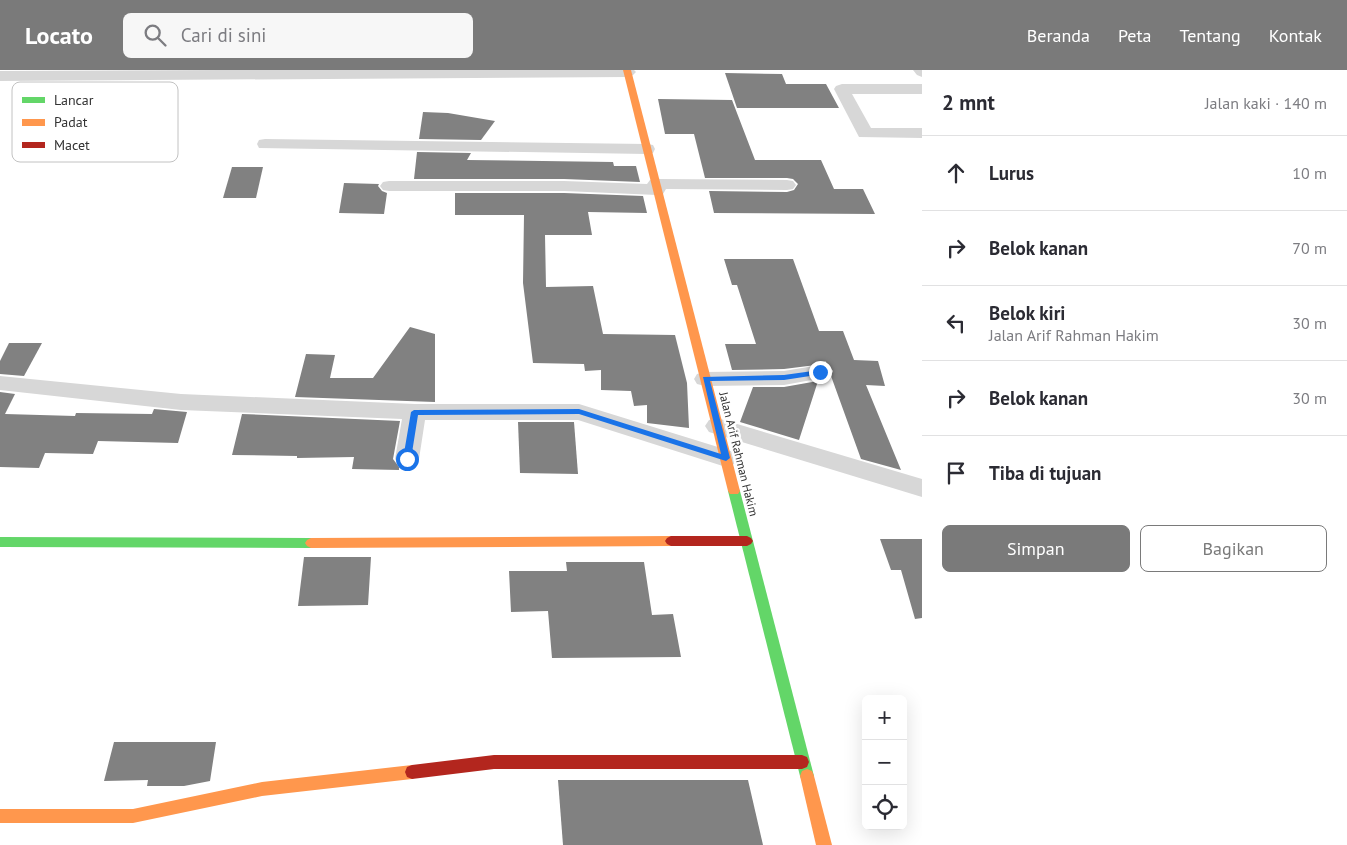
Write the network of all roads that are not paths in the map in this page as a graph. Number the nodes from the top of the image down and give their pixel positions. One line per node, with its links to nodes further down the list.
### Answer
1 (627, 71): 2 (street); 6 (street, Jalan Arif Rahman Hakim)
2 (2, 76)
3 (922, 89): 4 (street)
4 (922, 132)
5 (265, 144): 6 (street)
6 (647, 149): 9 (street, Jalan Arif Rahman Hakim)
7 (787, 185): 9 (street)
8 (389, 186): 9 (street)
9 (657, 187): 11 (street, Jalan Arif Rahman Hakim)
10 (820, 372): 11 (street)
11 (706, 379): 14 (street, Jalan Arif Rahman Hakim)
12 (0, 383): 13 (street)
13 (414, 412): 14 (street); 15 (street)
14 (722, 441): 16 (street); 17 (street, Jalan Arif Rahman Hakim)
15 (407, 459)
16 (922, 488)
17 (747, 541): 18 (street); 19 (street, Jalan Arif Rahman Hakim)
18 (0, 542)
19 (802, 762): 20 (street); 21 (street, Jalan Arif Rahman Hakim)
20 (0, 816)
21 (824, 845)

